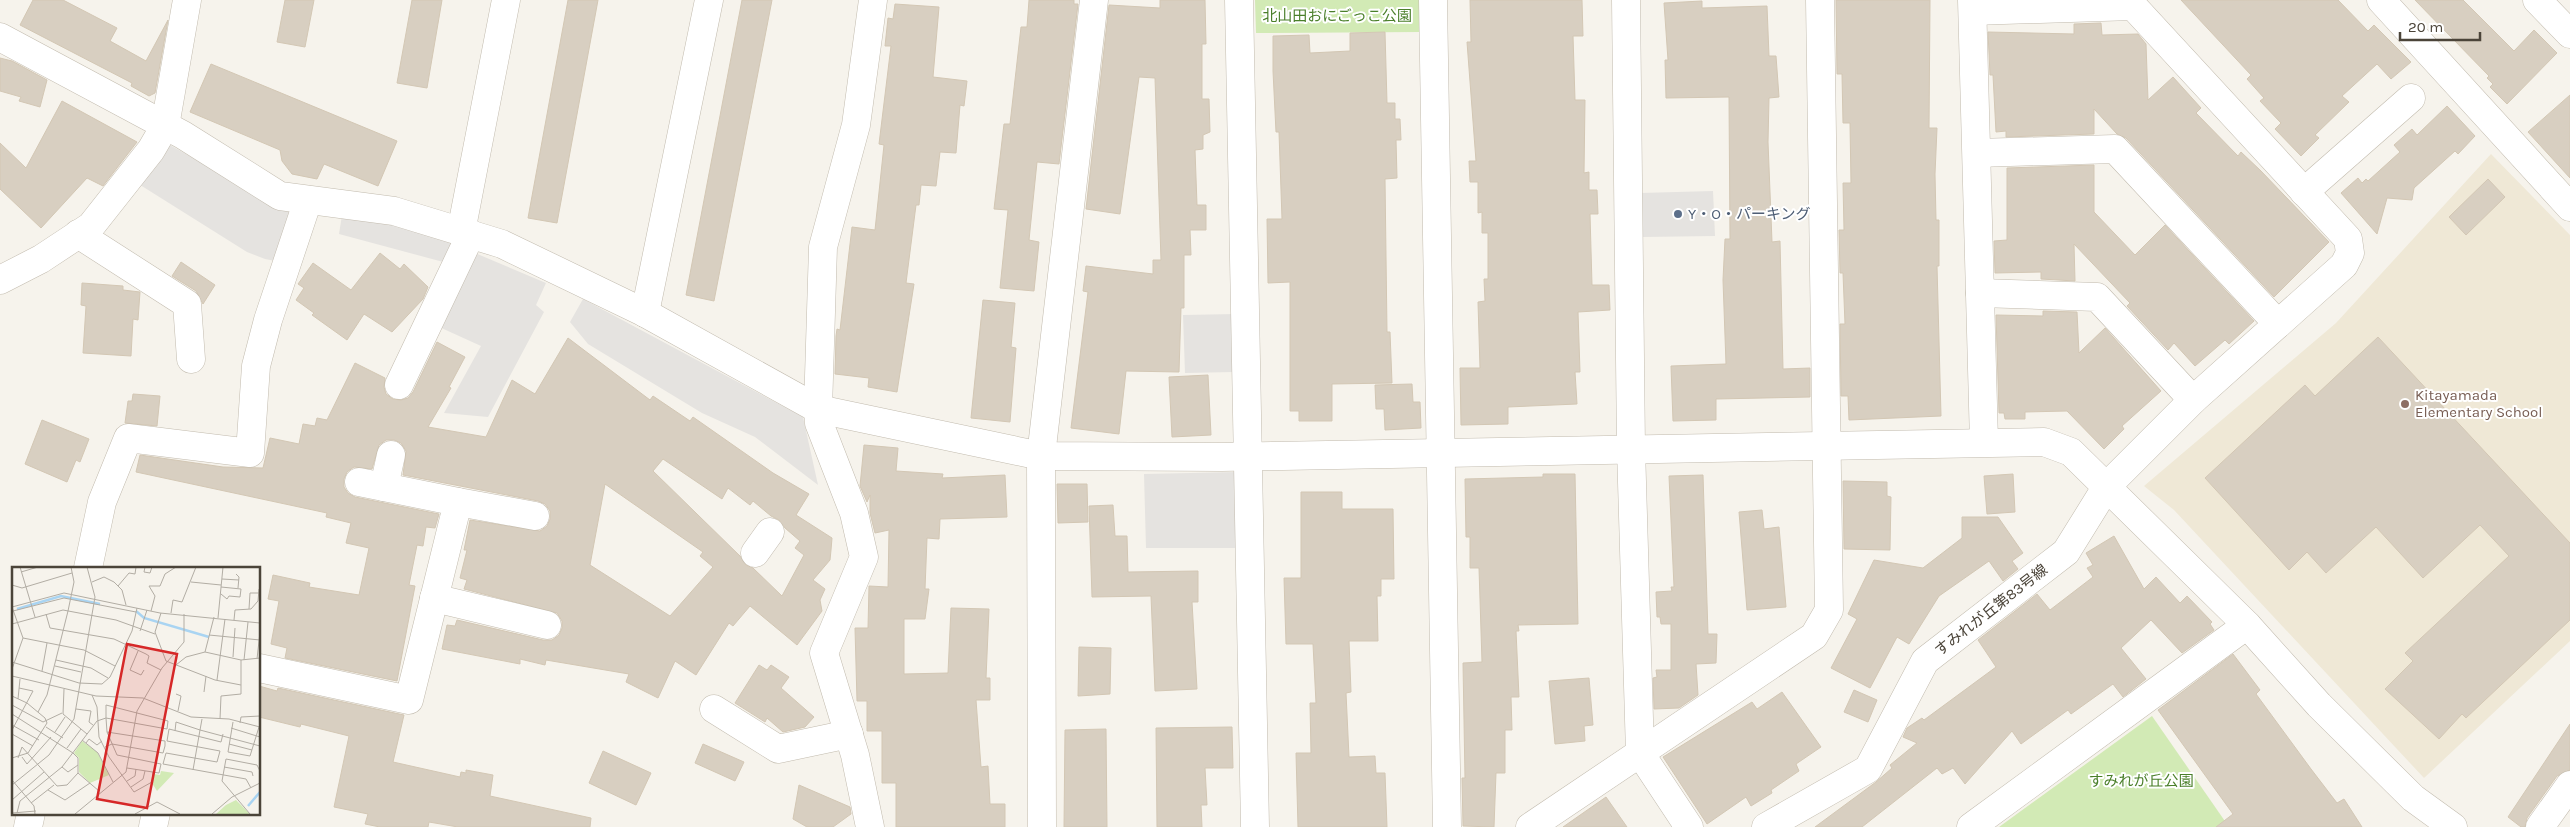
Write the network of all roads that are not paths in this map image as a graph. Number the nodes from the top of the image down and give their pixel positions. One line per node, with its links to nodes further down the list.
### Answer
1 (187, 0): 16 (street)
2 (506, 0): 21 (street)
3 (709, 0): 25 (street)
4 (873, 0): 30 (street)
5 (1094, 0): 36 (street)
6 (1239, 0): 37 (street)
7 (1433, 0): 34 (street)
8 (1626, 0): 33 (street)
9 (1820, 0): 32 (street)
10 (2381, 0): 20 (street)
11 (2537, 0): 13 (street)
12 (1972, 6): 17 (street); 18 (street, すみれが丘第83号線)
13 (2570, 34)
14 (0, 37): 16 (street)
15 (2412, 98): 18 (street)
16 (165, 126): 19 (street); 22 (street)
17 (1976, 153): 24 (street); 26 (street)
18 (2304, 192): 26 (street, すみれが丘第83号線)
19 (308, 200): 21 (street); 41 (street)
20 (2570, 206)
21 (466, 233): 25 (street); 28 (street)
22 (78, 234): 23 (street); 27 (street)
23 (0, 280)
24 (1980, 293): 29 (street); 31 (street)
25 (644, 313): 30 (street)
26 (2278, 324): 29 (street, すみれが丘第83号線)
27 (191, 359)
28 (399, 385)
29 (2193, 400): 38 (street, すみれが丘第83号線)
30 (818, 409): 36 (street); 47 (street)
31 (1984, 442): 32 (street); 38 (street)
32 (1826, 446): 33 (street); 48 (street)
33 (1631, 448): 34 (street); 48 (street)
34 (1440, 452): 37 (street); 58 (street)
35 (392, 455): 39 (street)
36 (1041, 456): 37 (street); 56 (street)
37 (1246, 457): 57 (street)
38 (2107, 486): 44 (street); 61 (street, すみれが丘第83号線)
39 (458, 502): 40 (street); 42 (street)
40 (535, 516)
41 (88, 567)
42 (434, 598): 43 (street); 45 (street)
43 (547, 625)
44 (2247, 625): 52 (street); 62 (street)
45 (260, 668)
46 (714, 709): 47 (street)
47 (849, 734): 55 (street)
48 (1640, 753): 59 (street); 60 (street)
49 (2570, 785): 63 (street)
50 (31, 814): 53 (street)
51 (156, 814): 54 (street)
52 (2445, 824)
53 (28, 827)
54 (153, 827)
55 (870, 827)
56 (1042, 827)
57 (1255, 827)
58 (1447, 827)
59 (1530, 827)
60 (1689, 827)
61 (1766, 827)
62 (1971, 827)
63 (2540, 827)

